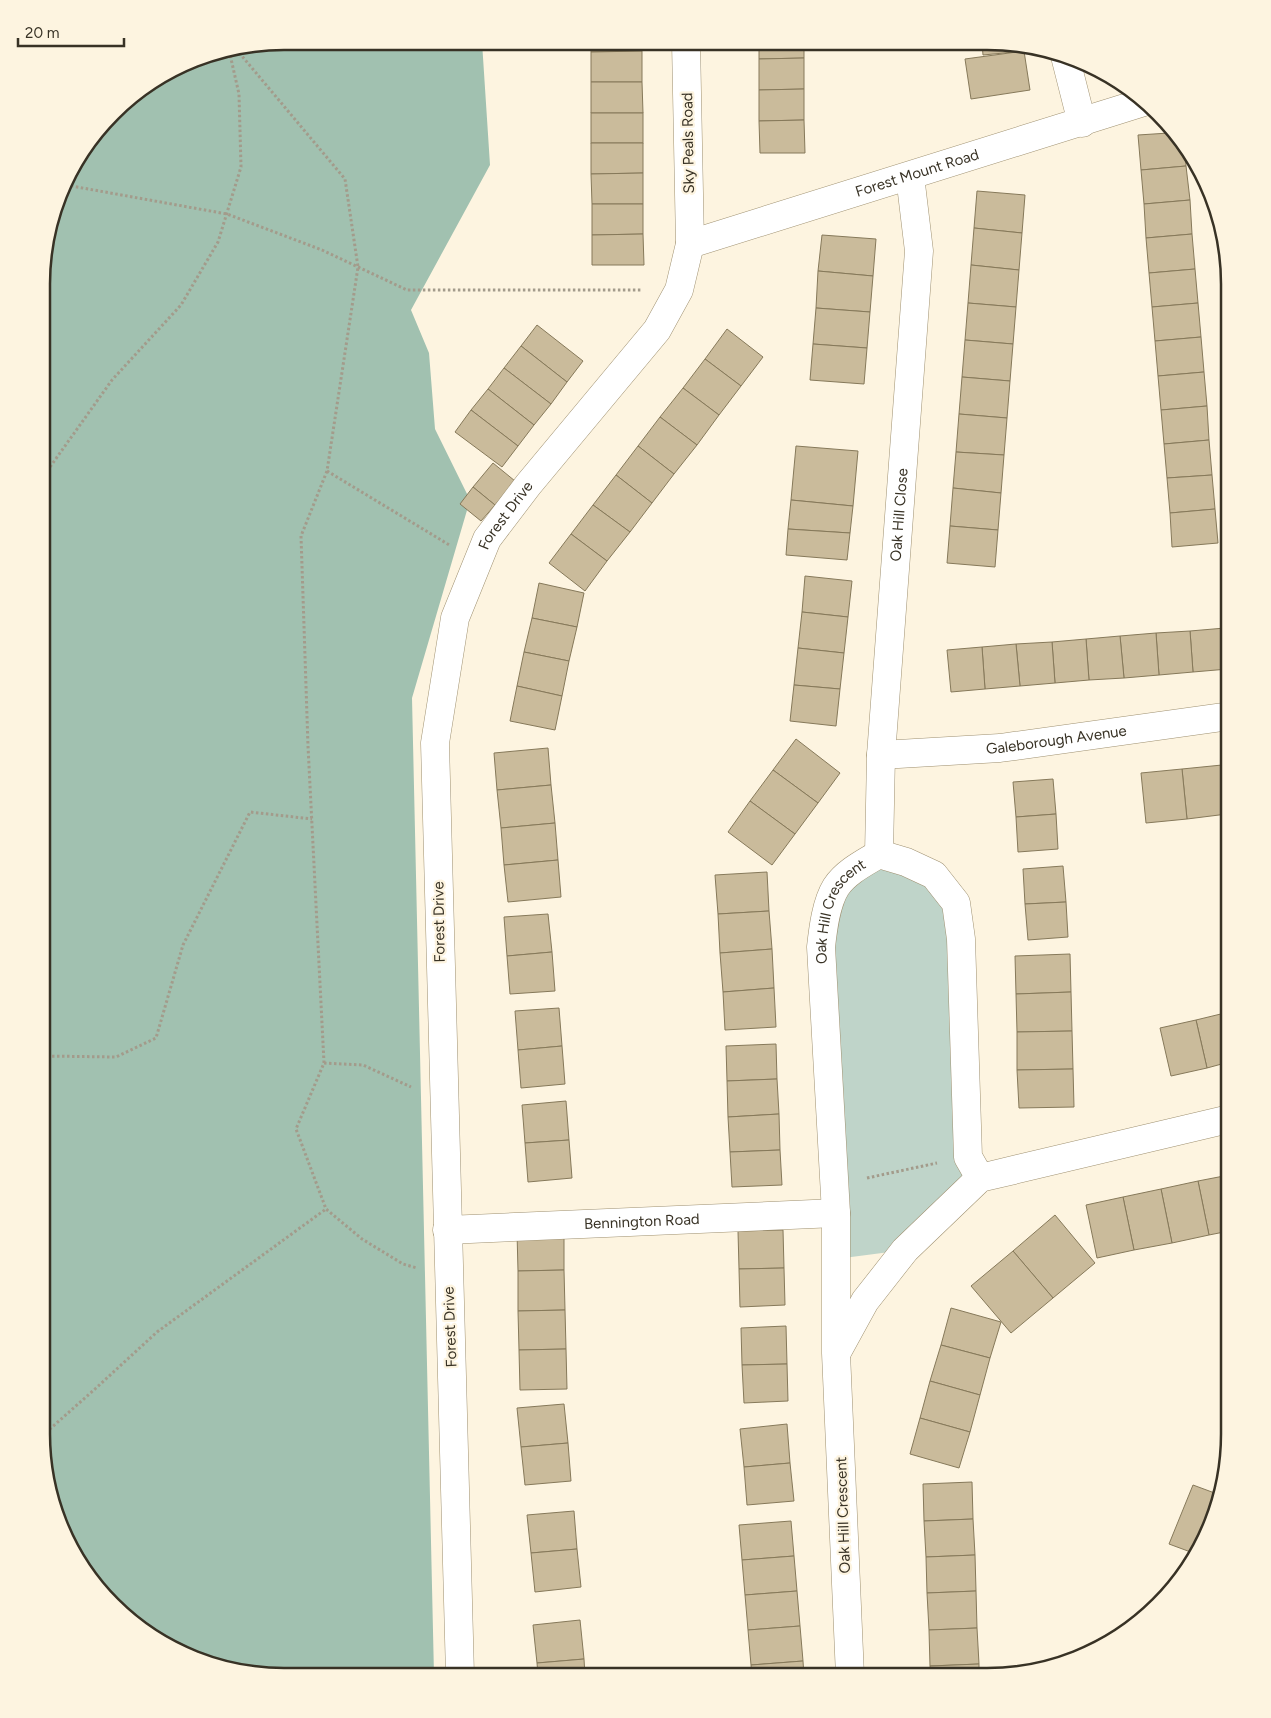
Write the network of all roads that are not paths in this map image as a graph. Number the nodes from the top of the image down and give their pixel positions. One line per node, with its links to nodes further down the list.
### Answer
1 (686, 50): 6 (street, Sky Peals Road)
2 (1067, 64): 4 (street)
3 (1137, 104): 4 (street, Forest Mount Road)
4 (1082, 123): 5 (street, Forest Mount Road)
5 (910, 176): 6 (street, Forest Mount Road); 8 (street, Oak Hill Close)
6 (690, 244): 13 (street, Forest Drive)
7 (1221, 717): 8 (street, Galeborough Avenue)
8 (881, 755): 9 (street, Oak Hill Close)
9 (879, 854): 11 (street, Oak Hill Crescent); 12 (street, Oak Hill Crescent)
10 (1221, 1121): 11 (street)
11 (974, 1167): 14 (street)
12 (836, 1213): 13 (street, Bennington Road); 14 (street, Oak Hill Crescent)
13 (447, 1230): 15 (street, Forest Drive)
14 (836, 1353): 16 (street, Oak Hill Crescent)
15 (460, 1668)
16 (850, 1668)

